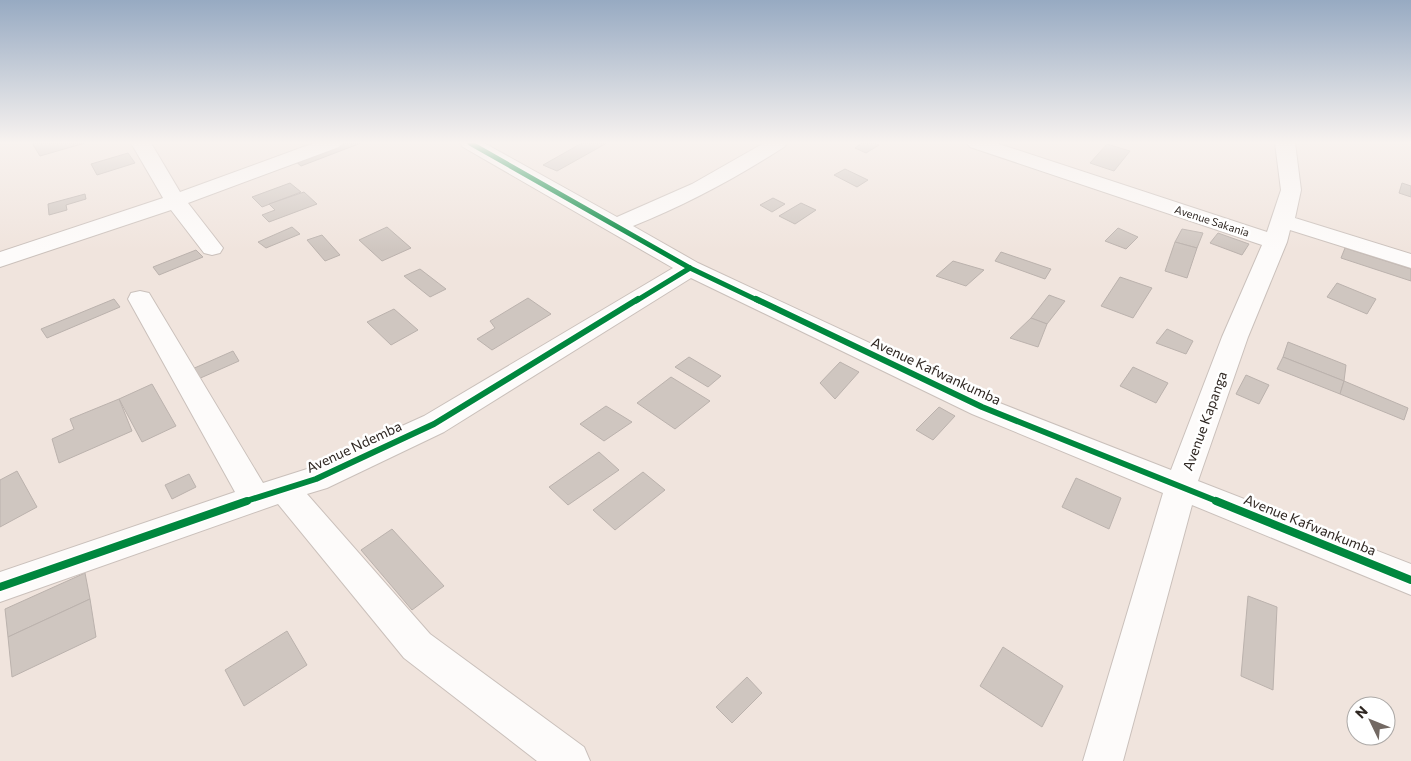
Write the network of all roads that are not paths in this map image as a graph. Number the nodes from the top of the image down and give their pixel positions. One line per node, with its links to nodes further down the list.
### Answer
1 (162, 179): 7 (street)
2 (236, 179): 7 (street)
3 (534, 179): 8 (street, Avenue Kafwankumba)
4 (719, 179): 8 (street)
5 (1099, 179): 9 (street, Avenue Sakania)
6 (1290, 179): 9 (street, Avenue Kapanga)
7 (175, 201): 10 (street); 11 (street)
8 (617, 225): 13 (street, Avenue Kafwankumba)
9 (1280, 231): 12 (street, Avenue Sakania); 15 (street, Avenue Kapanga)
10 (212, 248)
11 (0, 260)
12 (1411, 261)
13 (690, 268): 15 (street, Avenue Kafwankumba); 16 (street, Avenue Ndemba)
14 (140, 299): 16 (street)
15 (1181, 486): 17 (street, Avenue Kafwankumba); 20 (street, Avenue Kapanga)
16 (270, 494): 18 (street, Avenue Ndemba); 19 (street)
17 (1411, 580)
18 (0, 587)
19 (570, 761)
20 (1103, 761)

